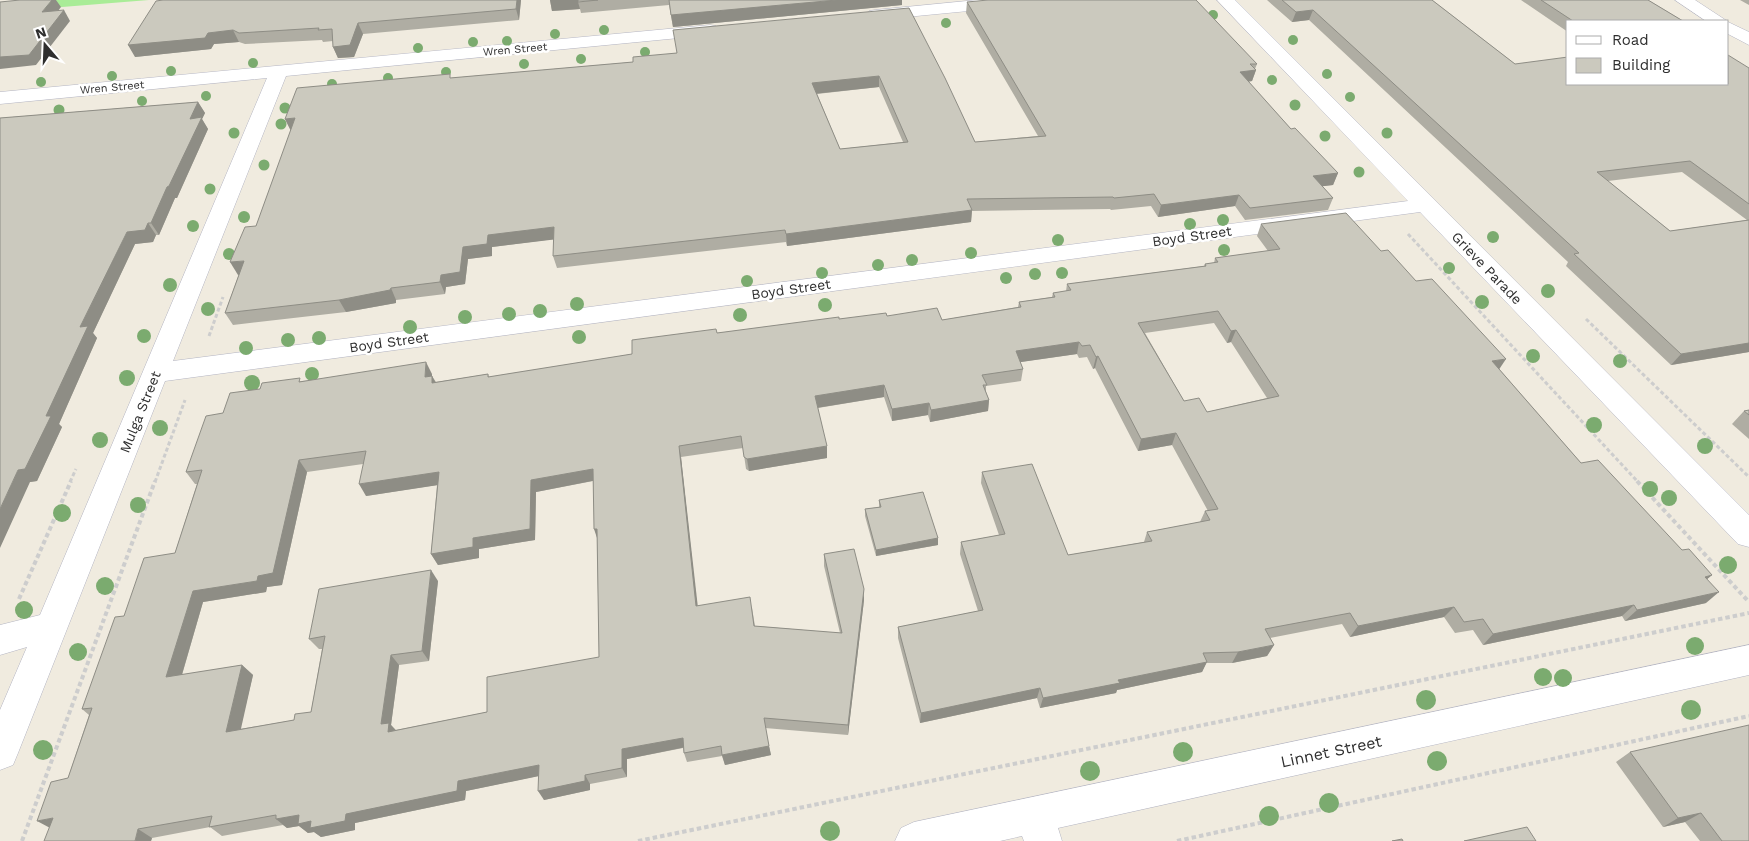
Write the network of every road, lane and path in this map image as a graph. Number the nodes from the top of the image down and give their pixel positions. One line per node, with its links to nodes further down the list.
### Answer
1 (1030, 0): 4 (street)
2 (1225, 0): 11 (street, Grieve Parade)
3 (1682, 0): 5 (street)
4 (862, 16)
5 (1716, 20)
6 (1729, 28): 8 (street)
7 (724, 29): 9 (street, Wren Street)
8 (1749, 40)
9 (278, 71): 10 (street, Wren Street); 13 (street, Mulga Street)
10 (0, 98)
11 (1425, 205): 12 (street, Boyd Street); 15 (street, Grieve Parade)
12 (1385, 210): 13 (street, Boyd Street); 16 (path)
13 (156, 373): 18 (street, Mulga Street)
14 (188, 394): 24 (path)
15 (1749, 535)
16 (1749, 602)
17 (1749, 613): 25 (path)
18 (52, 626): 19 (street); 22 (street, Mulga Street)
19 (0, 640)
20 (1749, 660): 23 (street, Linnet Street)
21 (1749, 716): 27 (path)
22 (0, 753)
23 (1039, 828): 26 (street, Linnet Street)
24 (22, 841)
25 (638, 841)
26 (914, 841)
27 (1177, 841)

